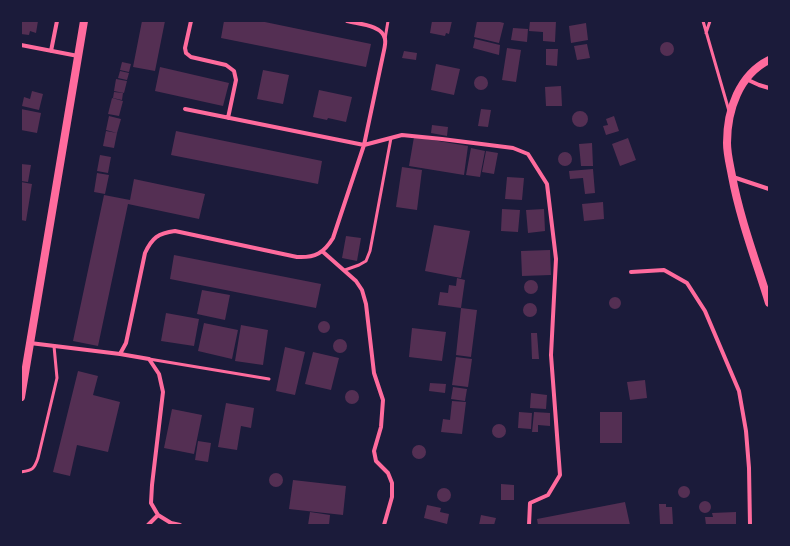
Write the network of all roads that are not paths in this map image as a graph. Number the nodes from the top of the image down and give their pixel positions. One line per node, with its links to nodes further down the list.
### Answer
1 (57, 21): 11 (street)
2 (84, 21): 12 (main road)
3 (191, 21): 18 (street)
4 (347, 21): 9 (street)
5 (388, 21): 9 (lane)
6 (703, 21): 8 (lane)
7 (710, 21): 8 (lane)
8 (706, 33): 17 (lane)
9 (385, 38): 20 (street)
10 (21, 45): 11 (street)
11 (51, 51): 12 (street)
12 (78, 56): 27 (main road)
13 (769, 60): 14 (main road)
14 (745, 79): 15 (street); 17 (main road)
15 (769, 88)
16 (185, 109): 18 (street)
17 (730, 114): 21 (main road)
18 (228, 118): 20 (street)
19 (391, 138): 20 (street); 24 (lane); 38 (street)
20 (364, 145): 23 (street)
21 (732, 177): 22 (street); 26 (main road)
22 (769, 189)
23 (322, 251): 24 (street); 29 (street)
24 (345, 270): 37 (street)
25 (631, 272): 39 (street)
26 (769, 302)
27 (30, 344): 28 (street); 32 (main road)
28 (54, 346): 29 (street); 33 (lane)
29 (120, 354): 30 (street)
30 (149, 359): 31 (lane); 34 (street)
31 (269, 379)
32 (21, 398)
33 (21, 472)
34 (158, 515): 35 (street); 36 (street)
35 (148, 525)
36 (180, 525)
37 (384, 525)
38 (529, 525)
39 (750, 525)

